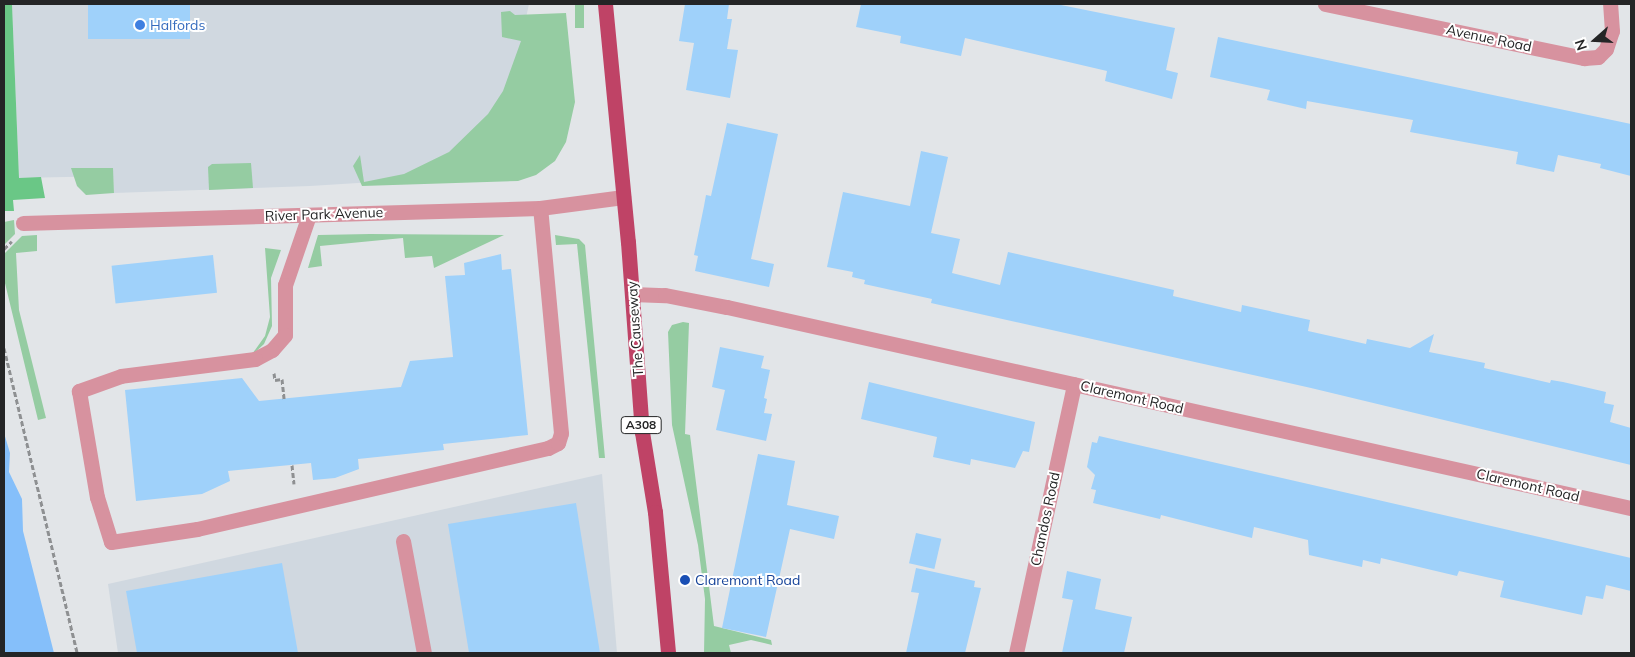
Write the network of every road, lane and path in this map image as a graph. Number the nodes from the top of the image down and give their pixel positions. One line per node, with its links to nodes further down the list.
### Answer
1 (605, 4): 4 (main road, The Causeway / A308)
2 (1325, 4): 3 (street, Avenue Road)
3 (1610, 4)
4 (624, 196): 5 (street, River Park Avenue); 8 (main road, The Causeway / A308)
5 (540, 208): 6 (street, River Park Avenue); 6 (street)
6 (309, 215): 7 (street, River Park Avenue)
7 (24, 223)
8 (632, 294): 10 (street, Claremont Road); 15 (main road, The Causeway / A308)
9 (4, 348): 13 (path)
10 (1074, 384): 11 (street, Claremont Road); 16 (street, Chandos Road)
11 (1631, 508)
12 (403, 540): 14 (street)
13 (77, 653)
14 (424, 653)
15 (668, 653)
16 (1016, 653)

